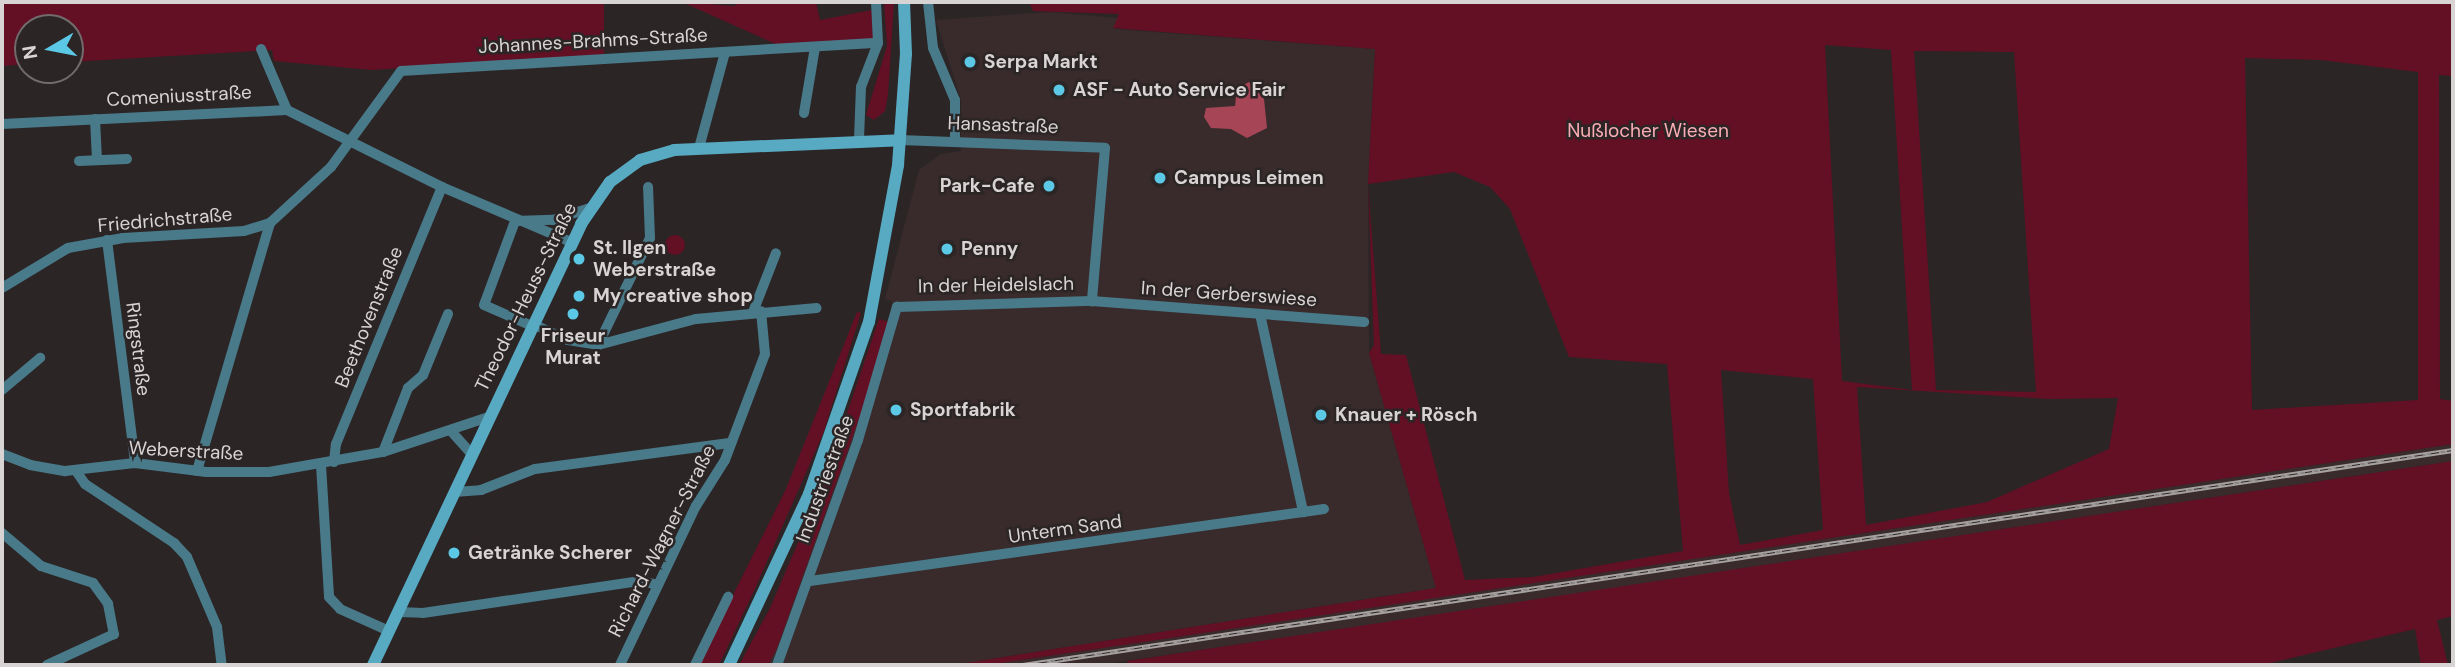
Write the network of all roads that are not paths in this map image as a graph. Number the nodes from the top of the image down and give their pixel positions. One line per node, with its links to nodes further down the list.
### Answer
1 (877, 2): 4 (street)
2 (904, 2): 13 (street)
3 (928, 2): 14 (street)
4 (878, 43): 5 (street, Johannes-Brahms-Straße); 12 (street)
5 (816, 47): 7 (street, Johannes-Brahms-Straße); 9 (street)
6 (261, 50): 8 (street)
7 (724, 52): 15 (street, Johannes-Brahms-Straße); 16 (street)
8 (287, 110): 10 (street, Comeniusstraße); 15 (street)
9 (804, 113)
10 (95, 119): 11 (street, Comeniusstraße); 18 (street)
11 (2, 124)
12 (859, 139): 13 (street, Theodor-Heuss-Straße); 16 (street, Theodor-Heuss-Straße)
13 (900, 140): 14 (street, Hansastraße); 65 (street)
14 (955, 140): 29 (street, Hansastraße)
15 (350, 144): 20 (street); 24 (street, Friedrichstraße)
16 (699, 148): 22 (street, Theodor-Heuss-Straße)
17 (127, 159): 18 (street)
18 (97, 160): 19 (street)
19 (79, 161)
20 (442, 187): 23 (street); 46 (street, Beethovenstraße)
21 (648, 187): 37 (street)
22 (589, 208): 23 (street); 26 (street, Theodor-Heuss-Straße)
23 (515, 221): 26 (street); 36 (street)
24 (270, 223): 25 (street, Friedrichstraße); 50 (street)
25 (107, 240): 28 (street, Friedrichstraße); 47 (street, Ringstraße)
26 (573, 243): 36 (street, Theodor-Heuss-Straße)
27 (776, 253): 32 (street)
28 (2, 288)
29 (1091, 301): 30 (street, In der Heidelslach); 34 (street, In der Gerberswiese)
30 (902, 305): 55 (street, Industriestraße)
31 (816, 308): 32 (street)
32 (757, 311): 37 (street); 42 (street, Richard-Wagner-Straße)
33 (448, 314): 43 (street)
34 (1260, 314): 35 (street, In der Gerberswiese); 53 (street)
35 (1364, 322)
36 (533, 325): 37 (street); 40 (street, Theodor-Heuss-Straße)
37 (598, 345)
38 (40, 358): 39 (street)
39 (2, 390)
40 (489, 417): 41 (street, Weberstraße); 45 (street, Theodor-Heuss-Straße)
41 (451, 431): 43 (street, Weberstraße); 45 (street)
42 (731, 443): 51 (street); 56 (street, Richard-Wagner-Straße)
43 (383, 452): 46 (street, Weberstraße)
44 (2, 454): 49 (street, Weberstraße)
45 (472, 454): 51 (street, Theodor-Heuss-Straße)
46 (334, 462): 48 (street, Weberstraße)
47 (135, 463): 49 (street, Weberstraße); 50 (street, Weberstraße)
48 (321, 465): 50 (street, Weberstraße); 59 (street)
49 (76, 471): 61 (street)
50 (197, 471)
51 (454, 492): 58 (street, Theodor-Heuss-Straße)
52 (1324, 509): 53 (street, Unterm Sand)
53 (1303, 512): 55 (street, Unterm Sand)
54 (2, 533): 60 (street)
55 (810, 581): 66 (street, Industriestraße)
56 (658, 585): 58 (street); 63 (street, Richard-Wagner-Straße)
57 (728, 597): 64 (street)
58 (398, 612): 59 (street, Theodor-Heuss-Straße)
59 (389, 631): 62 (street, Theodor-Heuss-Straße)
60 (47, 665)
61 (222, 665)
62 (373, 665)
63 (620, 665)
64 (695, 665)
65 (729, 665)
66 (778, 665)

